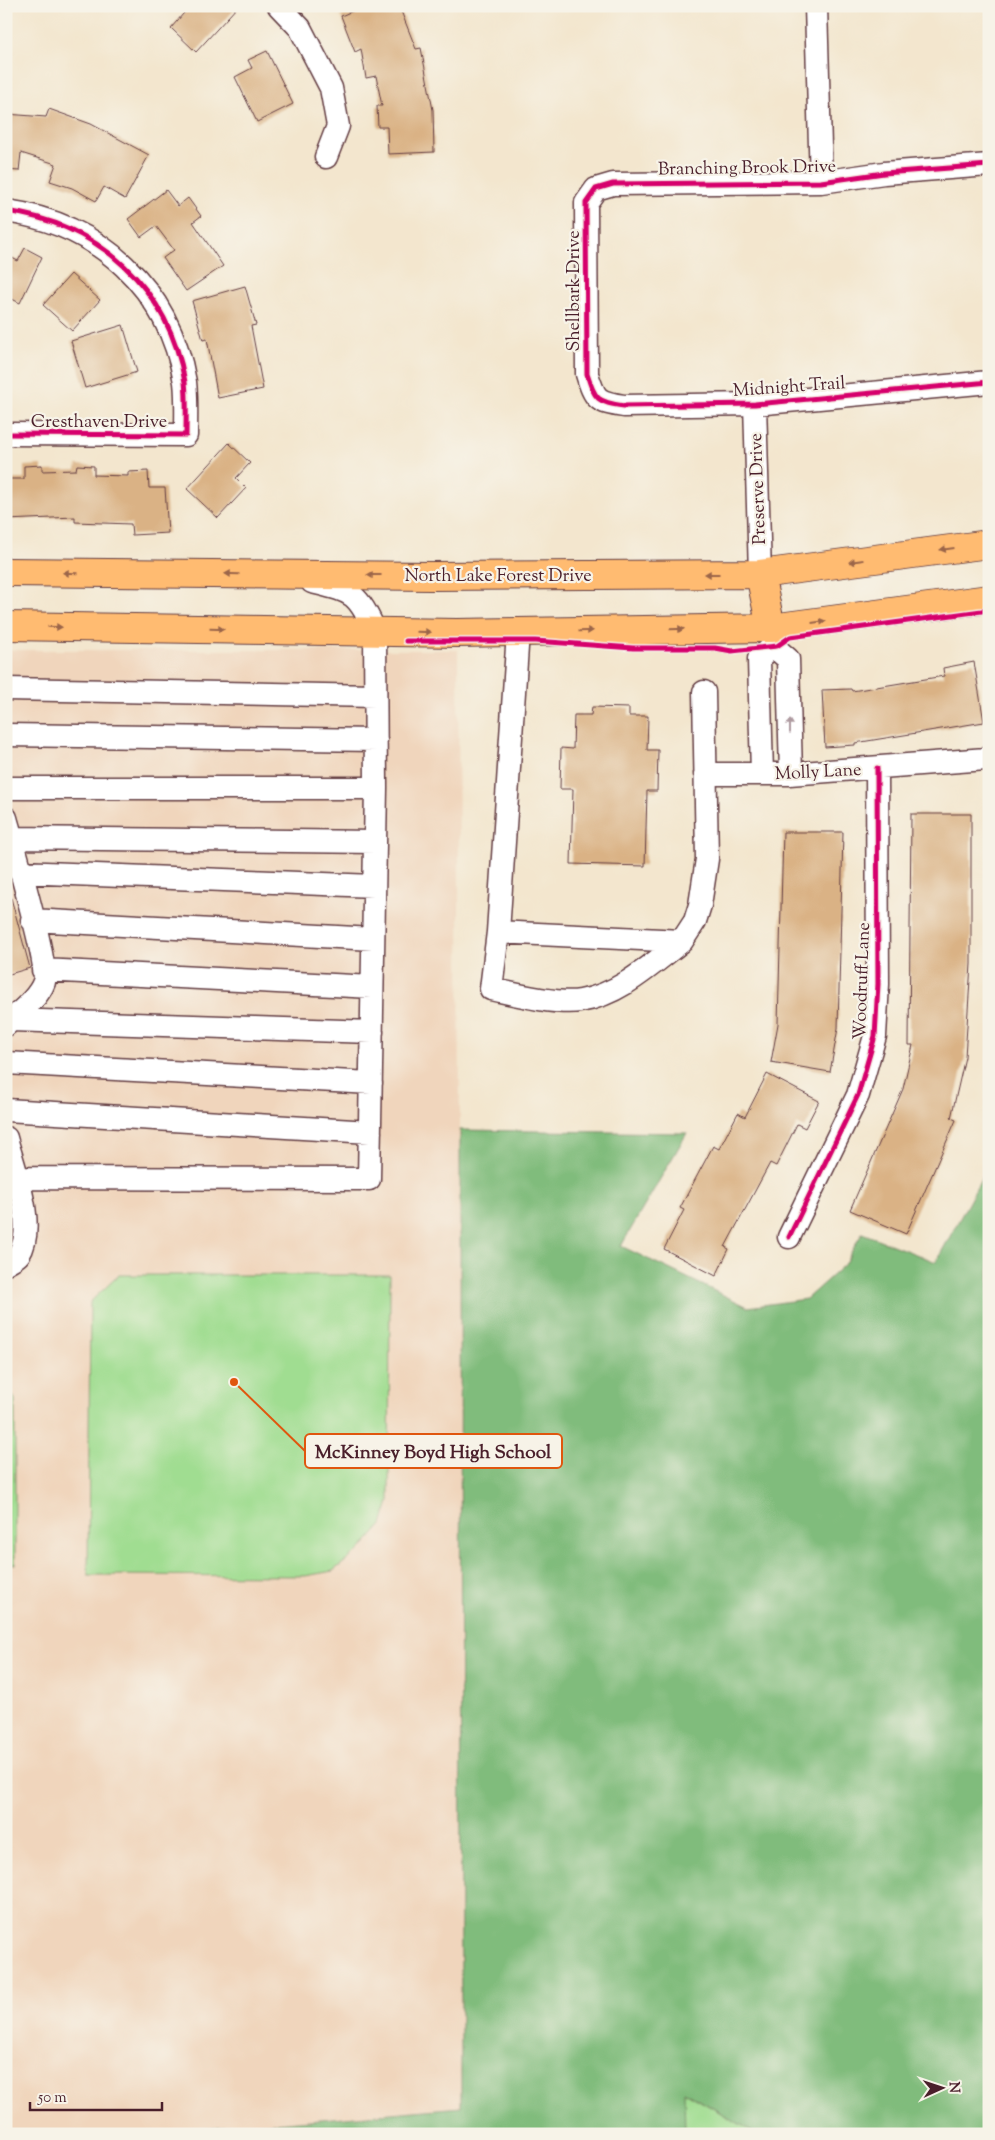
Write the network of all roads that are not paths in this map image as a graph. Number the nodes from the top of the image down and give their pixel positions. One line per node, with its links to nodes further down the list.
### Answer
1 (278, 6): 3 (street)
2 (816, 6): 5 (street)
3 (326, 157)
4 (989, 165): 5 (street, Branching Brook Drive)
5 (821, 182): 6 (street, Branching Brook Drive)
6 (596, 188): 9 (street, Shellbark Drive)
7 (6, 211): 11 (street, Cresthaven Drive)
8 (989, 382): 10 (street, Midnight Trail)
9 (594, 396): 10 (street, Midnight Trail)
10 (755, 404): 15 (street, Preserve Drive)
11 (6, 434)
12 (989, 544): 15 (main road, North Lake Forest Drive, one-way to 15)
13 (6, 572): 14 (main road, North Lake Forest Drive, one-way to 13)
14 (281, 574): 15 (main road, North Lake Forest Drive, one-way to 14); 18 (street)
15 (760, 574): 20 (main road)
16 (989, 599): 20 (main road, one-way to 16)
17 (6, 626): 18 (main road, one-way to 18)
18 (375, 632): 19 (main road, one-way to 19); 23 (street)
19 (518, 632): 20 (main road, one-way to 20); 38 (street)
20 (772, 637): 29 (street); 30 (street, one-way to 20)
21 (6, 689): 23 (street)
22 (704, 692): 28 (street)
23 (375, 696): 25 (street)
24 (6, 734): 25 (street)
25 (376, 740): 32 (street)
26 (989, 756): 27 (street, Molly Lane)
27 (877, 768): 30 (street, Molly Lane); 51 (street, Woodruff Lane)
28 (705, 774): 29 (street, Molly Lane); 40 (street)
29 (762, 774): 30 (street, Molly Lane)
30 (791, 774)
31 (6, 788): 32 (street)
32 (376, 788): 34 (street)
33 (9, 828): 34 (street); 35 (street)
34 (375, 842): 36 (street)
35 (20, 872): 36 (street); 37 (street)
36 (374, 886): 39 (street)
37 (32, 920): 39 (street); 41 (street)
38 (498, 932): 40 (street); 40 (street)
39 (373, 939): 42 (street)
40 (682, 941)
41 (43, 970): 42 (street); 43 (street)
42 (372, 988): 44 (street)
43 (9, 1022): 44 (street)
44 (372, 1032): 46 (street)
45 (6, 1063): 46 (street)
46 (371, 1083): 48 (street)
47 (6, 1110): 48 (street)
48 (370, 1132): 50 (street)
49 (6, 1138): 50 (street)
50 (16, 1178): 52 (street)
51 (789, 1237)
52 (6, 1263)

